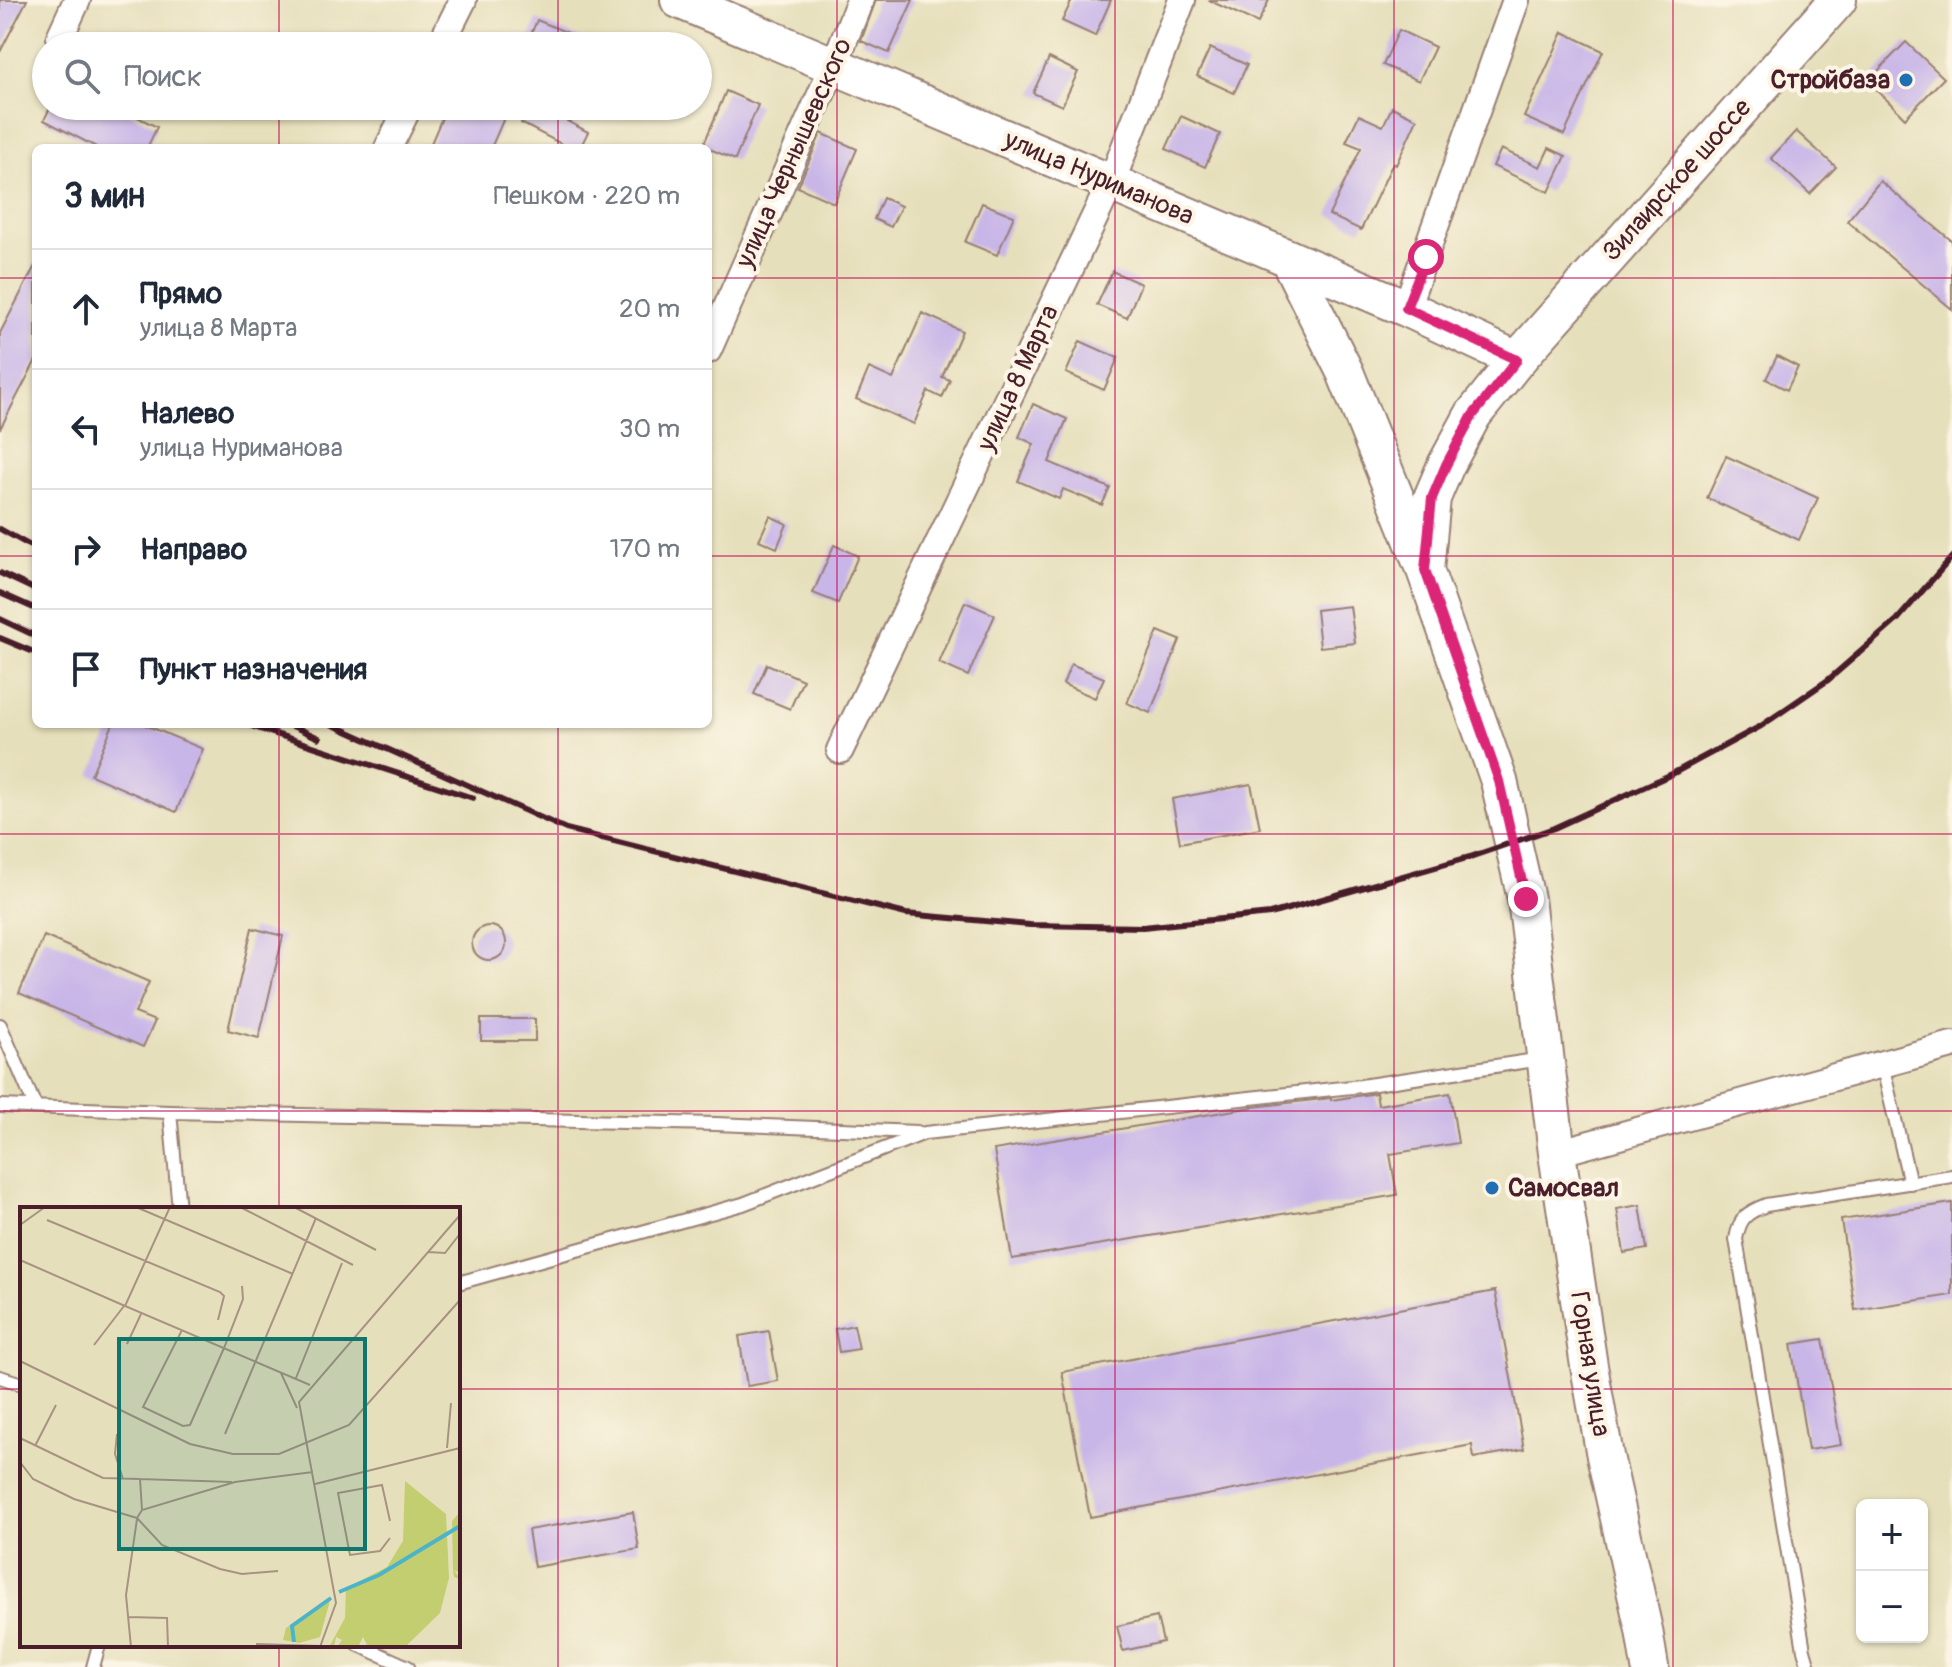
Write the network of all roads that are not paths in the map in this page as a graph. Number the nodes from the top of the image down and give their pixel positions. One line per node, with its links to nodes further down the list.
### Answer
1 (77, 0): 8 (street)
2 (463, 0): 9 (street)
3 (679, 0): 10 (main road, улица Нуриманова)
4 (860, 0): 10 (street, улица Чернышевского)
5 (1182, 0): 13 (street, улица 8 Марта)
6 (1516, 0): 15 (street)
7 (1838, 0): 17 (main road, Зилаирское шоссе)
8 (62, 32)
9 (447, 32)
10 (834, 65): 13 (main road, улица Нуриманова); 16 (street, улица Чернышевского)
11 (402, 120): 12 (street)
12 (390, 144)
13 (1111, 183): 14 (main road, улица Нуриманова); 19 (street, улица 8 Марта)
14 (1288, 258): 15 (main road, улица Нуриманова); 18 (main road, Горная улица)
15 (1406, 308): 17 (main road, улица Нуриманова)
16 (712, 341)
17 (1517, 360): 18 (main road, Зилаирское шоссе)
18 (1425, 570): 22 (main road, Горная улица)
19 (840, 750)
20 (0, 1025): 25 (lane)
21 (1952, 1045): 23 (street)
22 (1546, 1058): 27 (lane); 28 (main road, Горная улица)
23 (1882, 1064): 28 (street); 30 (lane)
24 (0, 1106): 25 (lane)
25 (35, 1106): 26 (lane)
26 (170, 1112): 27 (lane); 31 (lane)
27 (925, 1133): 32 (lane)
28 (1557, 1153): 39 (main road, Горная улица)
29 (1952, 1176): 30 (lane)
30 (1910, 1183): 40 (lane)
31 (179, 1207)
32 (460, 1282)
33 (0, 1377): 34 (lane)
34 (20, 1383)
35 (98, 1647): 37 (lane)
36 (363, 1647): 38 (lane)
37 (93, 1667)
38 (408, 1667)
39 (1650, 1667)
40 (1809, 1667)

